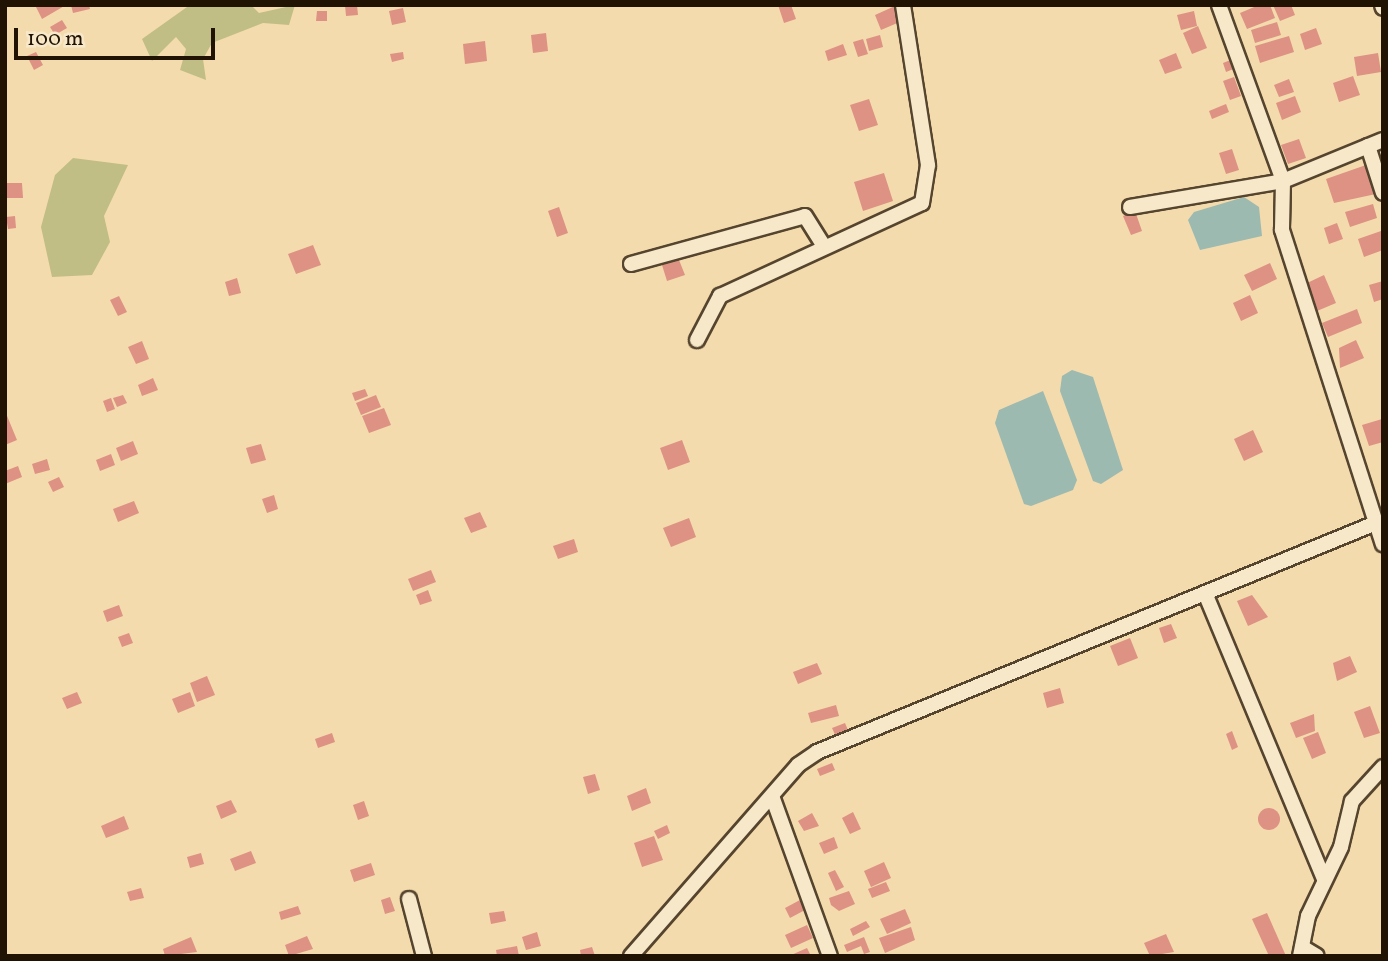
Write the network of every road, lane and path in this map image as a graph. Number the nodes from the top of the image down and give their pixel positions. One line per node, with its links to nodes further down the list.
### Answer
1 (903, 5): 8 (street)
2 (1224, 6): 5 (street)
3 (1383, 140): 4 (street)
4 (1368, 146): 5 (street); 6 (street)
5 (1283, 181): 7 (street); 11 (street)
6 (1383, 193)
7 (1130, 207)
8 (823, 245): 9 (street); 10 (street)
9 (631, 264)
10 (697, 340)
11 (1376, 523): 12 (street); 13 (street)
12 (1383, 544)
13 (1205, 593): 15 (street); 16 (street)
14 (1383, 767): 16 (street)
15 (772, 796): 20 (street); 21 (street)
16 (1324, 878): 18 (street)
17 (409, 899): 19 (street)
18 (1301, 952): 22 (street)
19 (424, 956)
20 (631, 956)
21 (830, 956)
22 (1317, 956)

